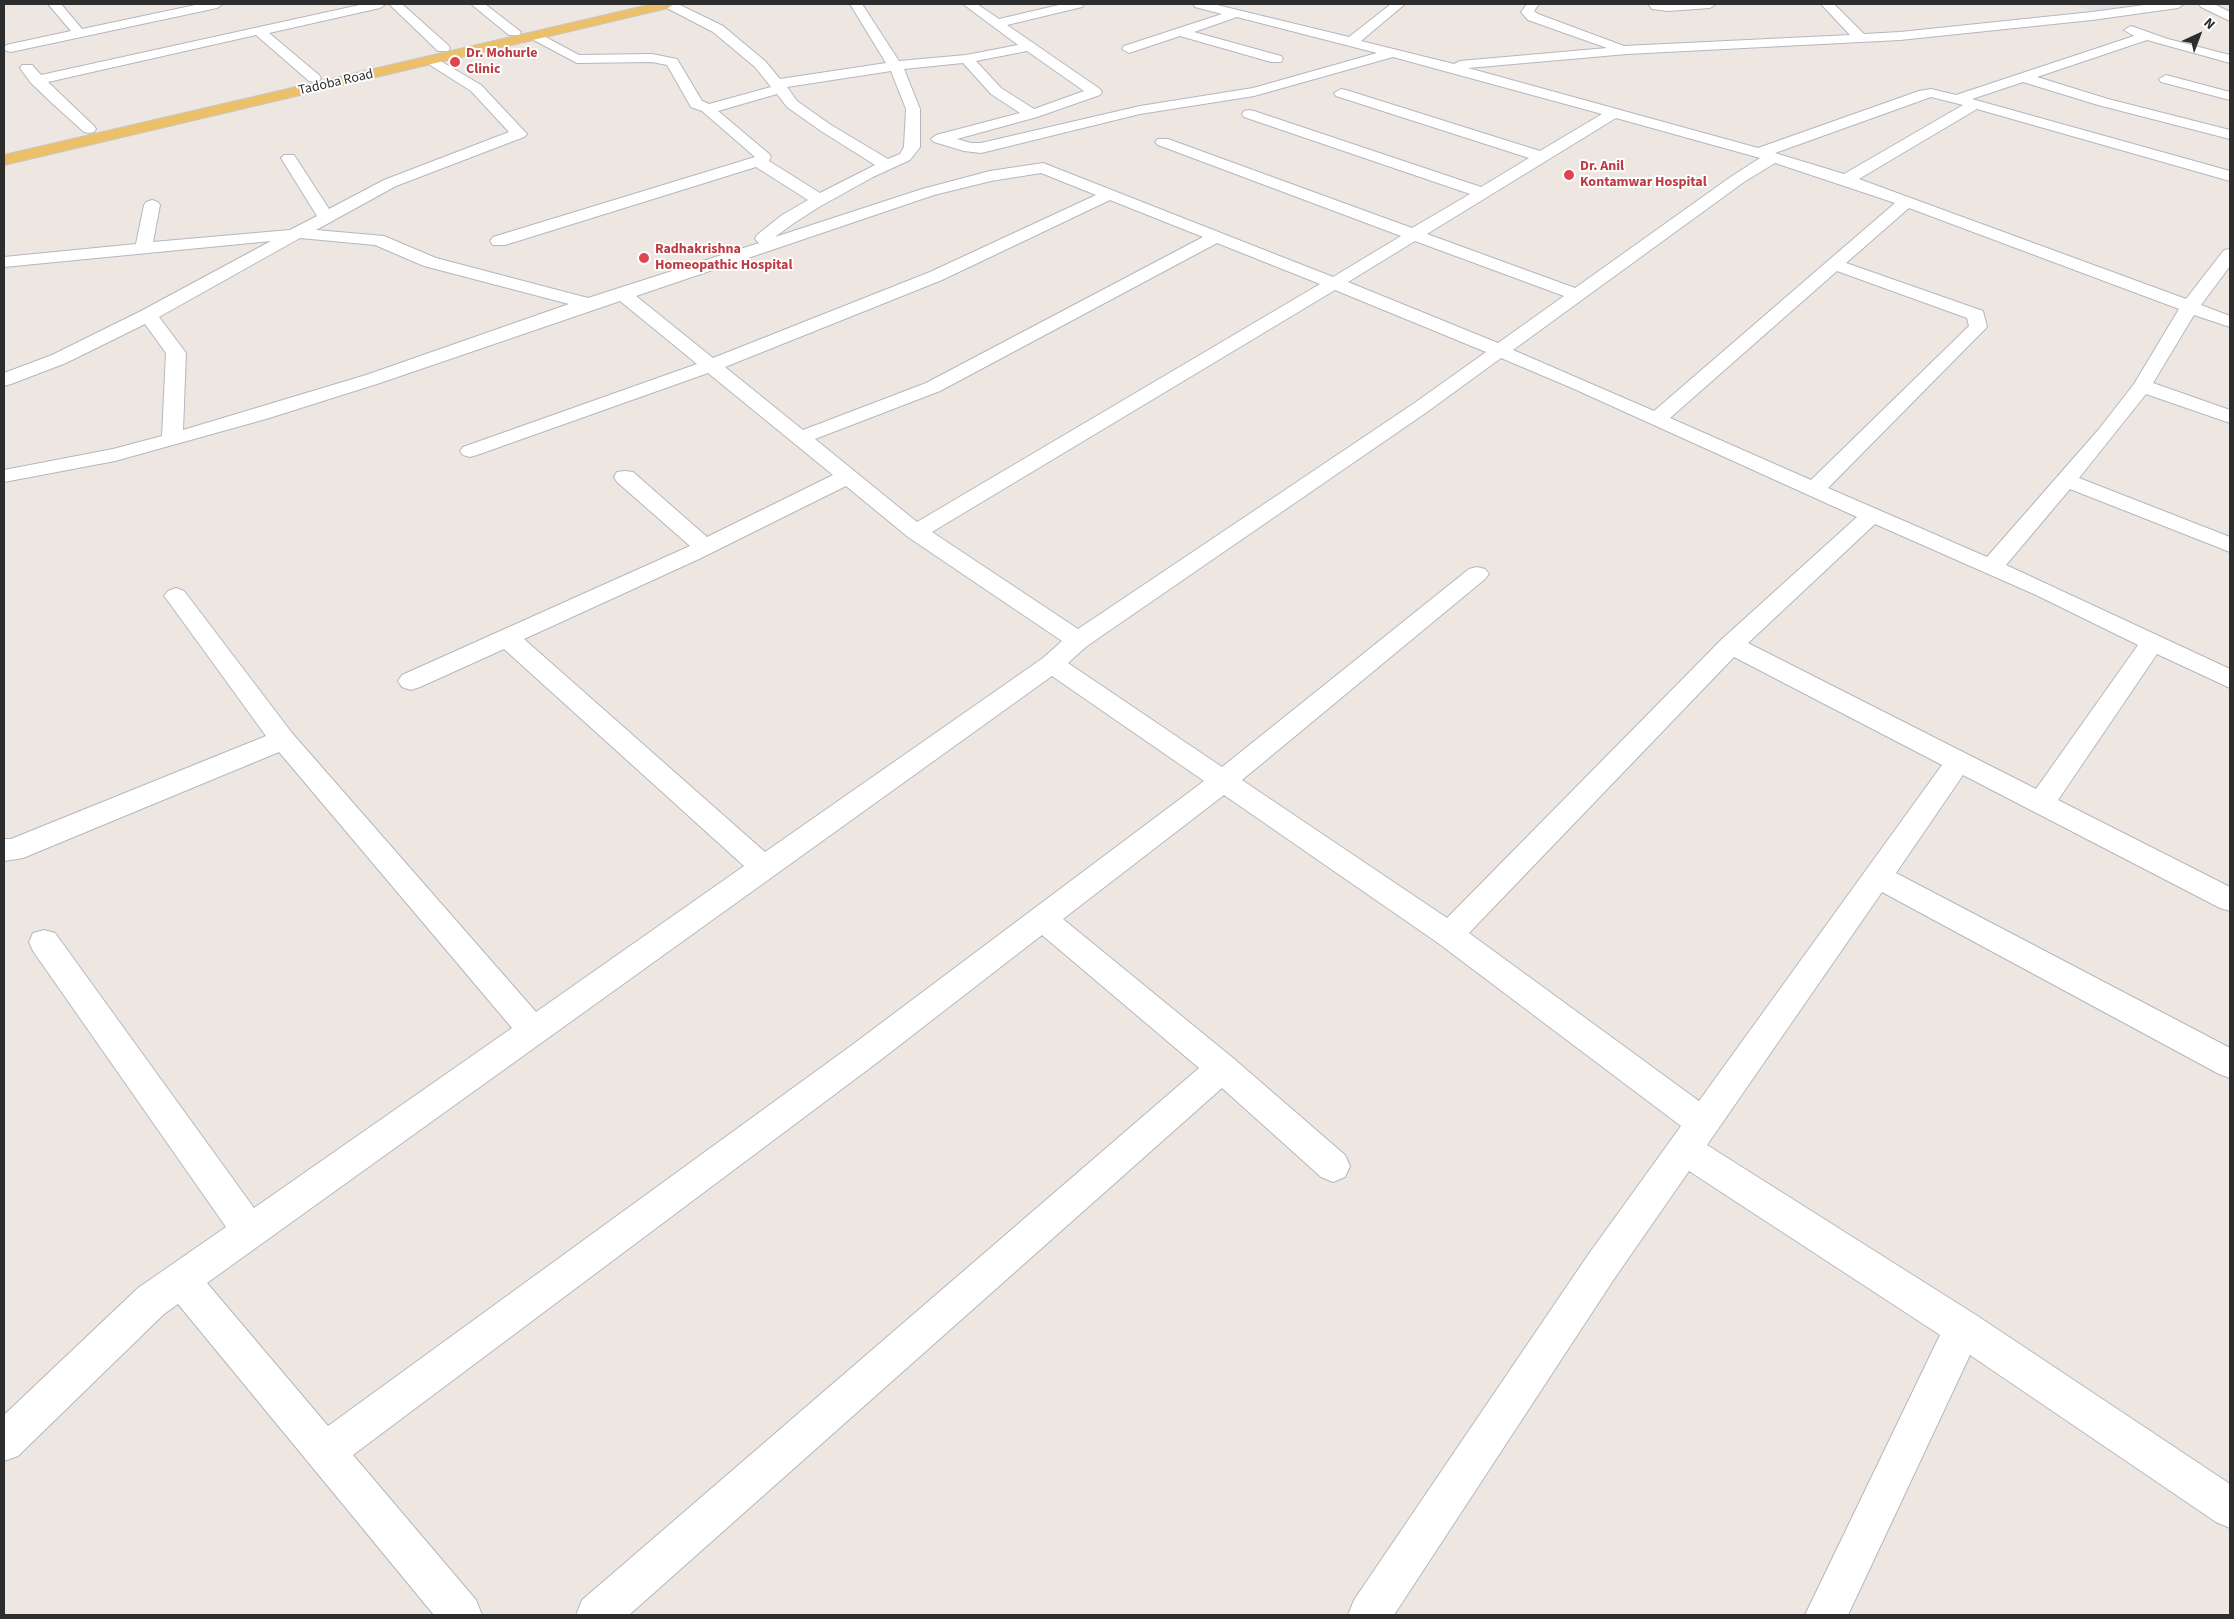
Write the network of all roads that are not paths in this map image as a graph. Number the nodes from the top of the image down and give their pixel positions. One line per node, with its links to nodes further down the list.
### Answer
1 (54, 4): 29 (street)
2 (217, 4): 20 (street)
3 (380, 4): 26 (street)
4 (395, 4): 39 (street)
5 (477, 4): 27 (street)
6 (634, 4): 27 (main road, Tadoba Road)
7 (665, 4): 30 (main road, Tadoba Road); 49 (street)
8 (856, 4): 43 (street)
9 (969, 4): 25 (street)
10 (1078, 4): 25 (street)
11 (1199, 4): 22 (street)
12 (1533, 4): 37 (street)
13 (1654, 4): 14 (street)
14 (1710, 4)
15 (1827, 4): 32 (street)
16 (2178, 4): 23 (street)
17 (2205, 4): 24 (street)
18 (1381, 5): 19 (street)
19 (1396, 6): 34 (street)
20 (186, 7): 29 (street)
21 (2066, 7): 23 (street)
22 (1237, 13): 28 (street); 34 (street)
23 (2092, 16): 31 (street); 32 (street)
24 (2230, 17)
25 (998, 23): 35 (street)
26 (260, 31): 46 (street); 48 (street)
27 (514, 32): 39 (main road, Tadoba Road)
28 (1180, 32): 36 (street); 41 (street)
29 (80, 33): 33 (street)
30 (533, 36): 39 (main road, Tadoba Road); 54 (street)
31 (2147, 36): 42 (street); 45 (street)
32 (1861, 38): 37 (street)
33 (7, 42): 48 (street)
34 (1351, 42): 38 (street)
35 (1031, 46): 40 (street); 56 (street)
36 (1129, 49)
37 (1627, 50): 44 (street)
38 (1392, 52): 44 (street); 62 (street)
39 (437, 54): 46 (main road, Tadoba Road); 71 (main road, Tadoba Road); 81 (street)
40 (966, 59): 43 (street); 56 (street)
41 (1276, 59)
42 (2230, 59)
43 (895, 66): 49 (street); 64 (street)
44 (1443, 66): 55 (street)
45 (2023, 77): 52 (street); 58 (street)
46 (314, 78): 59 (main road, Tadoba Road)
47 (2166, 79): 51 (street)
48 (36, 80): 59 (street)
49 (779, 87): 54 (street); 73 (street)
50 (1341, 93): 68 (street)
51 (2230, 96)
52 (1957, 99): 53 (street); 67 (street)
53 (1976, 104): 69 (street); 75 (street)
54 (710, 109): 72 (street)
55 (1614, 113): 67 (street); 68 (street)
56 (1032, 114): 62 (street)
57 (1249, 114): 76 (street)
58 (2204, 127): 60 (street); 61 (street)
59 (89, 129): 66 (main road, Tadoba Road)
60 (2230, 134)
61 (2190, 137)
62 (941, 138): 64 (street)
63 (1163, 142): 83 (street)
64 (912, 147): 73 (street)
65 (2177, 147): 69 (street)
66 (4, 150)
67 (1766, 155): 75 (street); 93 (street)
68 (1542, 157): 76 (street)
69 (2163, 157): 74 (street)
70 (289, 158): 81 (street)
71 (4, 160)
72 (759, 162): 78 (street); 85 (street)
73 (886, 165): 78 (street)
74 (2230, 176)
75 (1846, 180): 79 (street)
76 (1483, 193): 83 (street)
77 (1109, 195): 84 (street); 87 (street); 99 (street)
78 (820, 200): 87 (street)
79 (1906, 201): 90 (street); 95 (street)
80 (152, 205): 86 (street)
81 (326, 218): 82 (street)
82 (297, 233): 86 (street); 94 (street); 96 (street)
83 (1413, 235): 91 (street); 93 (street)
84 (1214, 238): 91 (street); 104 (street)
85 (499, 241)
86 (144, 247): 89 (street)
87 (748, 251): 92 (street)
88 (2230, 254): 95 (street)
89 (4, 262)
90 (1833, 264): 103 (street); 111 (street)
91 (1333, 284): 98 (street); 113 (street)
92 (623, 294): 94 (street); 99 (street)
93 (1577, 295): 98 (street)
94 (588, 304): 105 (street)
95 (2190, 307): 97 (street); 101 (street)
96 (148, 315): 100 (street); 105 (street)
97 (2230, 322)
98 (1499, 350): 103 (street); 120 (street)
99 (710, 366): 104 (street); 106 (street)
100 (4, 380)
101 (2142, 386): 102 (street); 110 (street)
102 (2230, 417)
103 (1656, 419): 111 (street)
104 (800, 438): 109 (street)
105 (172, 439): 107 (street)
106 (470, 451)
107 (4, 476)
108 (625, 477): 115 (street)
109 (847, 477): 113 (street); 115 (street)
110 (2066, 480): 114 (street); 116 (street)
111 (1814, 490): 112 (street)
112 (1872, 515): 116 (street); 122 (street)
113 (916, 532): 120 (street)
114 (2230, 545)
115 (705, 547): 119 (street)
116 (1991, 567): 121 (street)
117 (1477, 574): 128 (street)
118 (176, 596): 126 (street)
119 (507, 638): 125 (street); 131 (street)
120 (1078, 640): 123 (street)
121 (2152, 642): 124 (street); 129 (street)
122 (1731, 645): 127 (street); 135 (street)
123 (1052, 664): 128 (street); 131 (street)
124 (2230, 679)
125 (411, 681)
126 (283, 740): 130 (street); 137 (street)
127 (1958, 761): 129 (street); 132 (street)
128 (1223, 781): 134 (street); 135 (street)
129 (2041, 803): 133 (street)
130 (4, 850)
131 (765, 868): 137 (street)
132 (1877, 876): 138 (street); 140 (street)
133 (2230, 900)
134 (1042, 918): 139 (street); 146 (street)
135 (1449, 935): 140 (street)
136 (44, 942): 142 (street)
137 (534, 1032): 142 (street)
138 (2230, 1064)
139 (1222, 1068): 141 (street); 149 (street)
140 (1693, 1136): 144 (street); 150 (street)
141 (1333, 1166)
142 (250, 1232): 143 (street)
143 (181, 1280): 145 (street); 146 (street)
144 (1963, 1328): 147 (street); 151 (street)
145 (4, 1442)
146 (324, 1453): 148 (street)
147 (2230, 1508)
148 (461, 1615)
149 (597, 1615)
150 (1369, 1615)
151 (1826, 1615)

